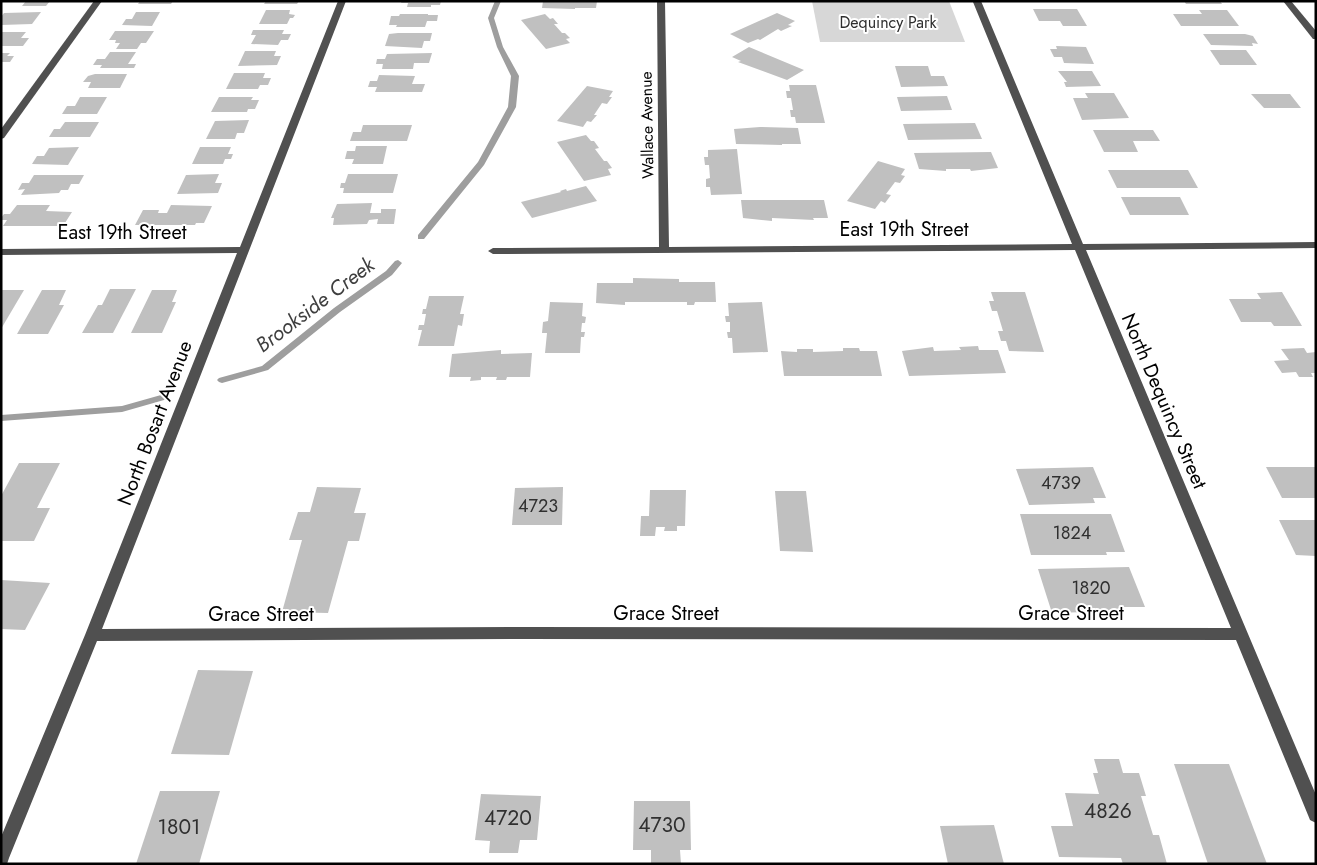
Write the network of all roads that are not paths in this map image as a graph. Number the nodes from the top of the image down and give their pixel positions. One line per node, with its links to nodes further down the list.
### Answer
1 (98, 1): 7 (street)
2 (342, 1): 11 (street, North Bosart Avenue)
3 (661, 1): 10 (street, Wallace Avenue)
4 (1287, 1): 6 (street)
5 (977, 2): 9 (street, North Dequincy Street)
6 (1316, 37)
7 (1, 136)
8 (1316, 245): 9 (street, East 19th Street)
9 (1079, 247): 10 (street, East 19th Street); 14 (street, North Dequincy Street)
10 (664, 249): 12 (street, East 19th Street)
11 (244, 250): 13 (street, East 19th Street); 15 (street, North Bosart Avenue)
12 (493, 251)
13 (1, 252)
14 (1240, 634): 15 (street, Grace Street); 16 (street, North Dequincy Street)
15 (92, 635): 17 (street, North Bosart Avenue)
16 (1316, 815)
17 (1, 858)

